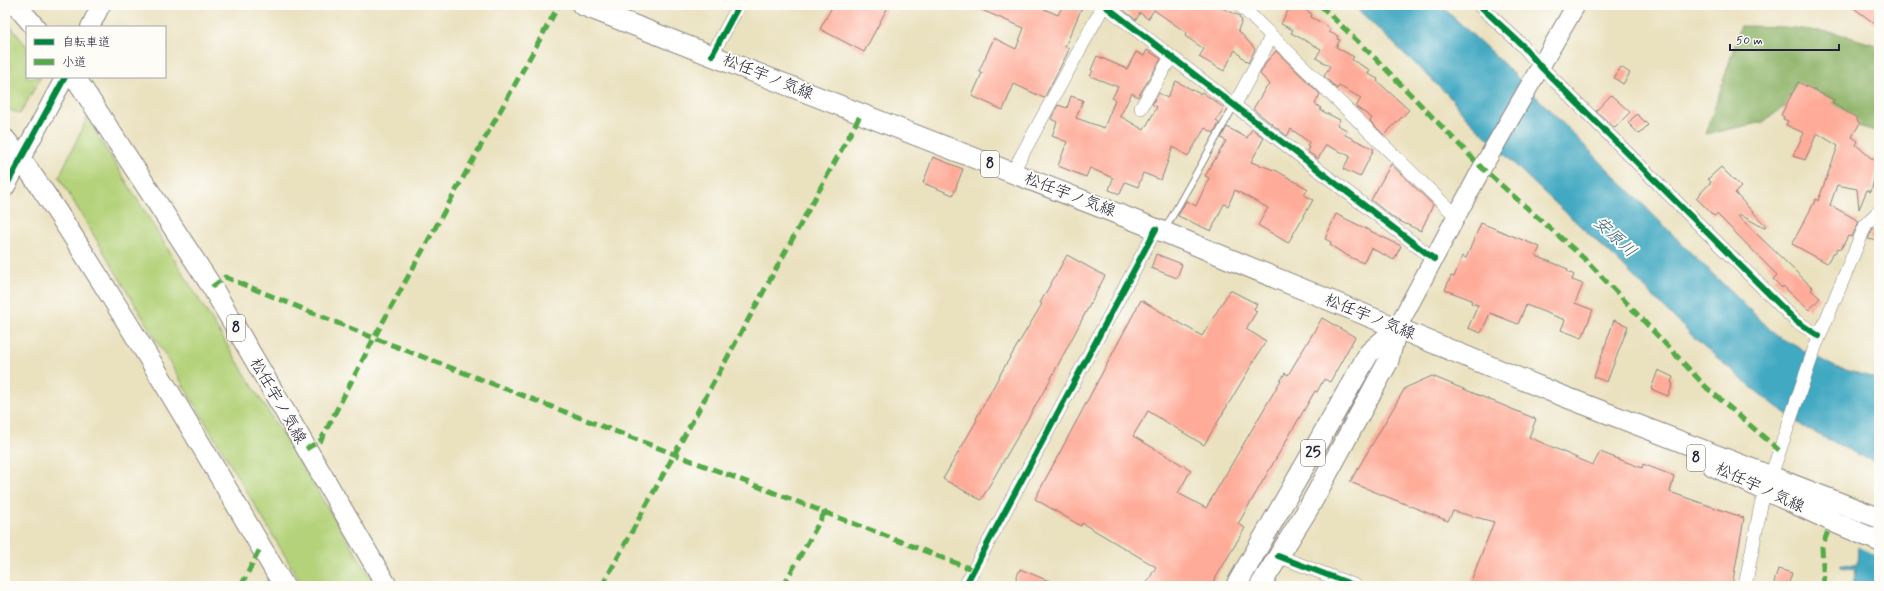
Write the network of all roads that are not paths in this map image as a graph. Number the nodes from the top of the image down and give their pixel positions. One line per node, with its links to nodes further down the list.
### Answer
1 (16, 5): 9 (main road)
2 (101, 5): 10 (street)
3 (582, 5): 12 (main road, 松任宇ノ気線 / 8)
4 (739, 5): 12 (street)
5 (1104, 5): 13 (street); 21 (street)
6 (1240, 5): 11 (street)
7 (1479, 5): 14 (street)
8 (1576, 5): 14 (street)
9 (34, 26)
10 (90, 26)
11 (1271, 37): 17 (street); 24 (street)
12 (712, 55): 21 (main road, 松任宇ノ気線 / 8)
13 (1171, 57): 17 (street); 18 (street)
14 (1538, 72): 24 (street); 28 (street)
15 (64, 78): 20 (street)
16 (76, 78): 34 (main road, 松任宇ノ気線 / 8)
17 (1234, 106): 25 (lane); 26 (street)
18 (1142, 108)
19 (5, 139): 20 (main road)
20 (21, 159): 22 (street); 33 (main road)
21 (1012, 173): 25 (main road, 松任宇ノ気線 / 8)
22 (5, 188)
23 (1879, 214): 28 (street)
24 (1457, 217): 26 (street)
25 (1160, 231): 27 (main road, 松任宇ノ気線 / 8); 35 (street)
26 (1434, 259): 27 (street)
27 (1397, 328): 29 (main road, 松任宇ノ気線 / 8); 32 (main road, 25); 36 (main road, 25)
28 (1817, 342): 29 (street)
29 (1769, 483): 30 (main road, 松任宇ノ気線 / 8); 31 (main road, 松任宇ノ気線 / 8); 39 (street)
30 (1879, 518)
31 (1879, 541)
32 (1278, 556): 37 (main road, 25); 38 (street)
33 (284, 586)
34 (387, 586)
35 (965, 586)
36 (1236, 586)
37 (1260, 586)
38 (1356, 586)
39 (1744, 586)

